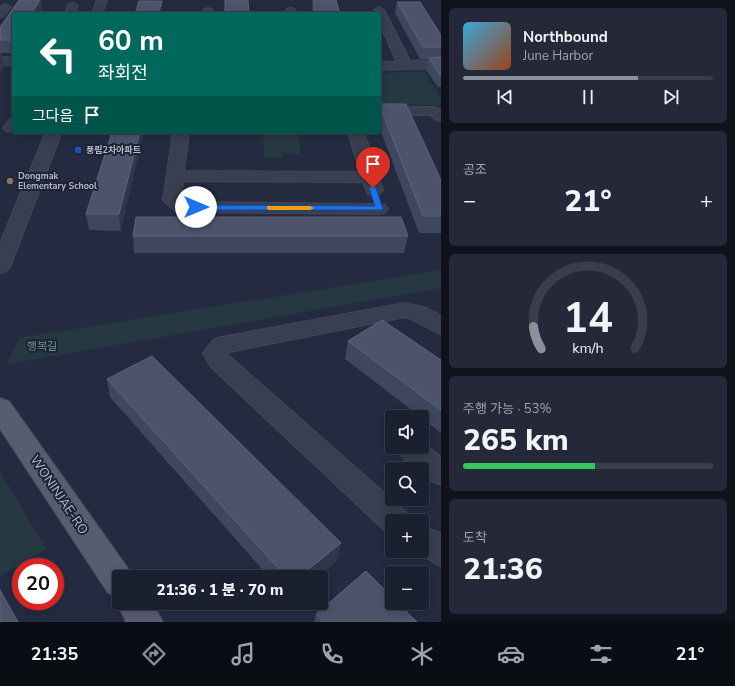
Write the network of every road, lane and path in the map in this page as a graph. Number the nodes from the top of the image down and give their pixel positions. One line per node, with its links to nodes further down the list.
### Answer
1 (102, 0): 2 (street)
2 (97, 12)
3 (381, 14): 7 (street)
4 (0, 60): 5 (street)
5 (12, 61)
6 (441, 64): 7 (street)
7 (405, 65): 8 (street)
8 (381, 66)
9 (381, 111): 10 (street)
10 (441, 117)
11 (53, 134): 16 (street)
12 (181, 134): 14 (street)
13 (357, 134): 15 (street)
14 (175, 176): 15 (street); 15 (street)
15 (370, 177)
16 (0, 267)
17 (441, 326): 21 (street)
18 (0, 408): 24 (main road, WONINJAE-RO)
19 (418, 454): 20 (street)
20 (441, 473)
21 (386, 514)
22 (429, 542): 23 (street)
23 (441, 552)
24 (112, 572)
25 (138, 610): 26 (main road)
26 (146, 622)

